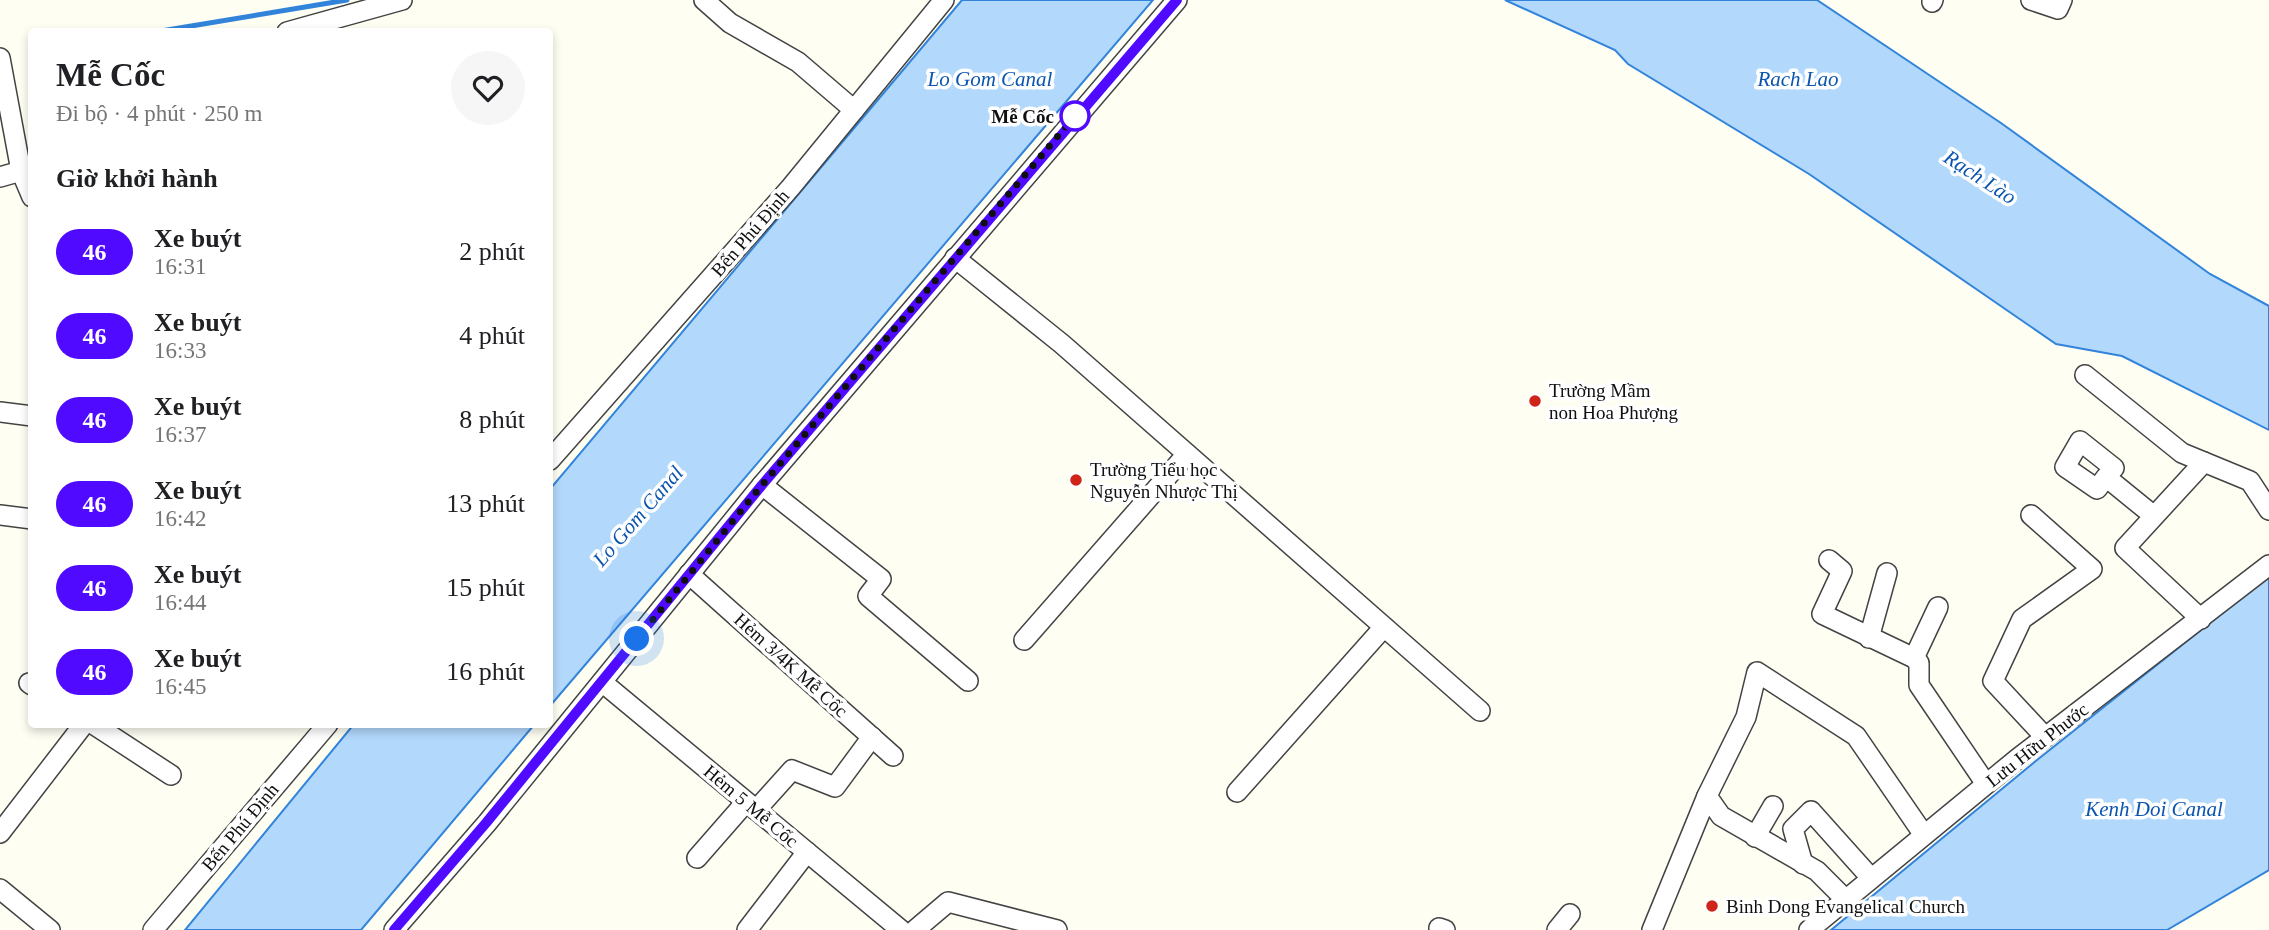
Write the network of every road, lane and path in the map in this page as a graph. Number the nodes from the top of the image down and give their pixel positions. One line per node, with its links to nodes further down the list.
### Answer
1 (402, 0): 7 (street)
2 (704, 0): 9 (street)
3 (944, 0): 9 (street, Bến Phú Định)
4 (1177, 0): 13 (street)
5 (2031, 0): 6 (street)
6 (2062, 0)
7 (301, 28)
8 (1, 69): 10 (street)
9 (853, 110): 18 (street, Bến Phú Định)
10 (21, 171): 11 (street); 12 (street)
11 (0, 177)
12 (28, 188)
13 (955, 258): 17 (street); 21 (street)
14 (2085, 375): 19 (street)
15 (0, 412): 16 (street)
16 (28, 416)
17 (1187, 454): 33 (street); 35 (street)
18 (553, 457)
19 (2204, 462): 22 (street); 25 (street)
20 (2106, 478): 25 (street)
21 (762, 485): 30 (street); 37 (street)
22 (2269, 510)
23 (0, 514): 26 (street)
24 (2031, 515): 44 (street)
25 (2154, 516): 32 (street)
26 (28, 518)
27 (1829, 561): 34 (street)
28 (2269, 565): 32 (street, Lưu Hữu Phước)
29 (1887, 573): 34 (street)
30 (690, 574): 38 (street); 43 (street, Hẻm 3/4K Mễ Cốc)
31 (1938, 607): 36 (street)
32 (2201, 619): 44 (street, Lưu Hữu Phước)
33 (1384, 627): 39 (street); 48 (street)
34 (1869, 638): 36 (street)
35 (1024, 640)
36 (1914, 658): 47 (street)
37 (968, 681)
38 (602, 682): 50 (street, Hẻm 5 Mễ Cốc); 63 (street)
39 (1480, 712)
40 (81, 728): 52 (street)
41 (99, 728): 46 (street)
42 (325, 728): 65 (street, Bến Phú Định)
43 (872, 737): 45 (street, Hẻm 3/4K Mễ Cốc); 50 (street)
44 (2045, 737): 47 (street, Lưu Hữu Phước)
45 (893, 755)
46 (171, 775)
47 (1986, 784): 53 (street, Lưu Hữu Phước)
48 (1237, 792)
49 (1707, 796): 53 (street); 54 (street); 62 (street)
50 (751, 806): 55 (street, Hẻm 5 Mễ Cốc); 56 (street)
51 (1773, 806): 54 (street)
52 (0, 833)
53 (1924, 835): 58 (street, Lưu Hữu Phước)
54 (1755, 837): 57 (street)
55 (807, 852): 66 (street); 67 (street, Hẻm 5 Mễ Cốc)
56 (697, 858)
57 (1802, 864): 58 (street); 60 (street)
58 (1871, 878): 60 (street, Lưu Hữu Phước)
59 (0, 889): 64 (street)
60 (1845, 899): 71 (street, Lưu Hữu Phước)
61 (1570, 914): 70 (street)
62 (1654, 924)
63 (398, 928)
64 (50, 930)
65 (153, 930)
66 (747, 930)
67 (901, 930)
68 (915, 930): 69 (street)
69 (1057, 930)
70 (1558, 930)
71 (1809, 930)

